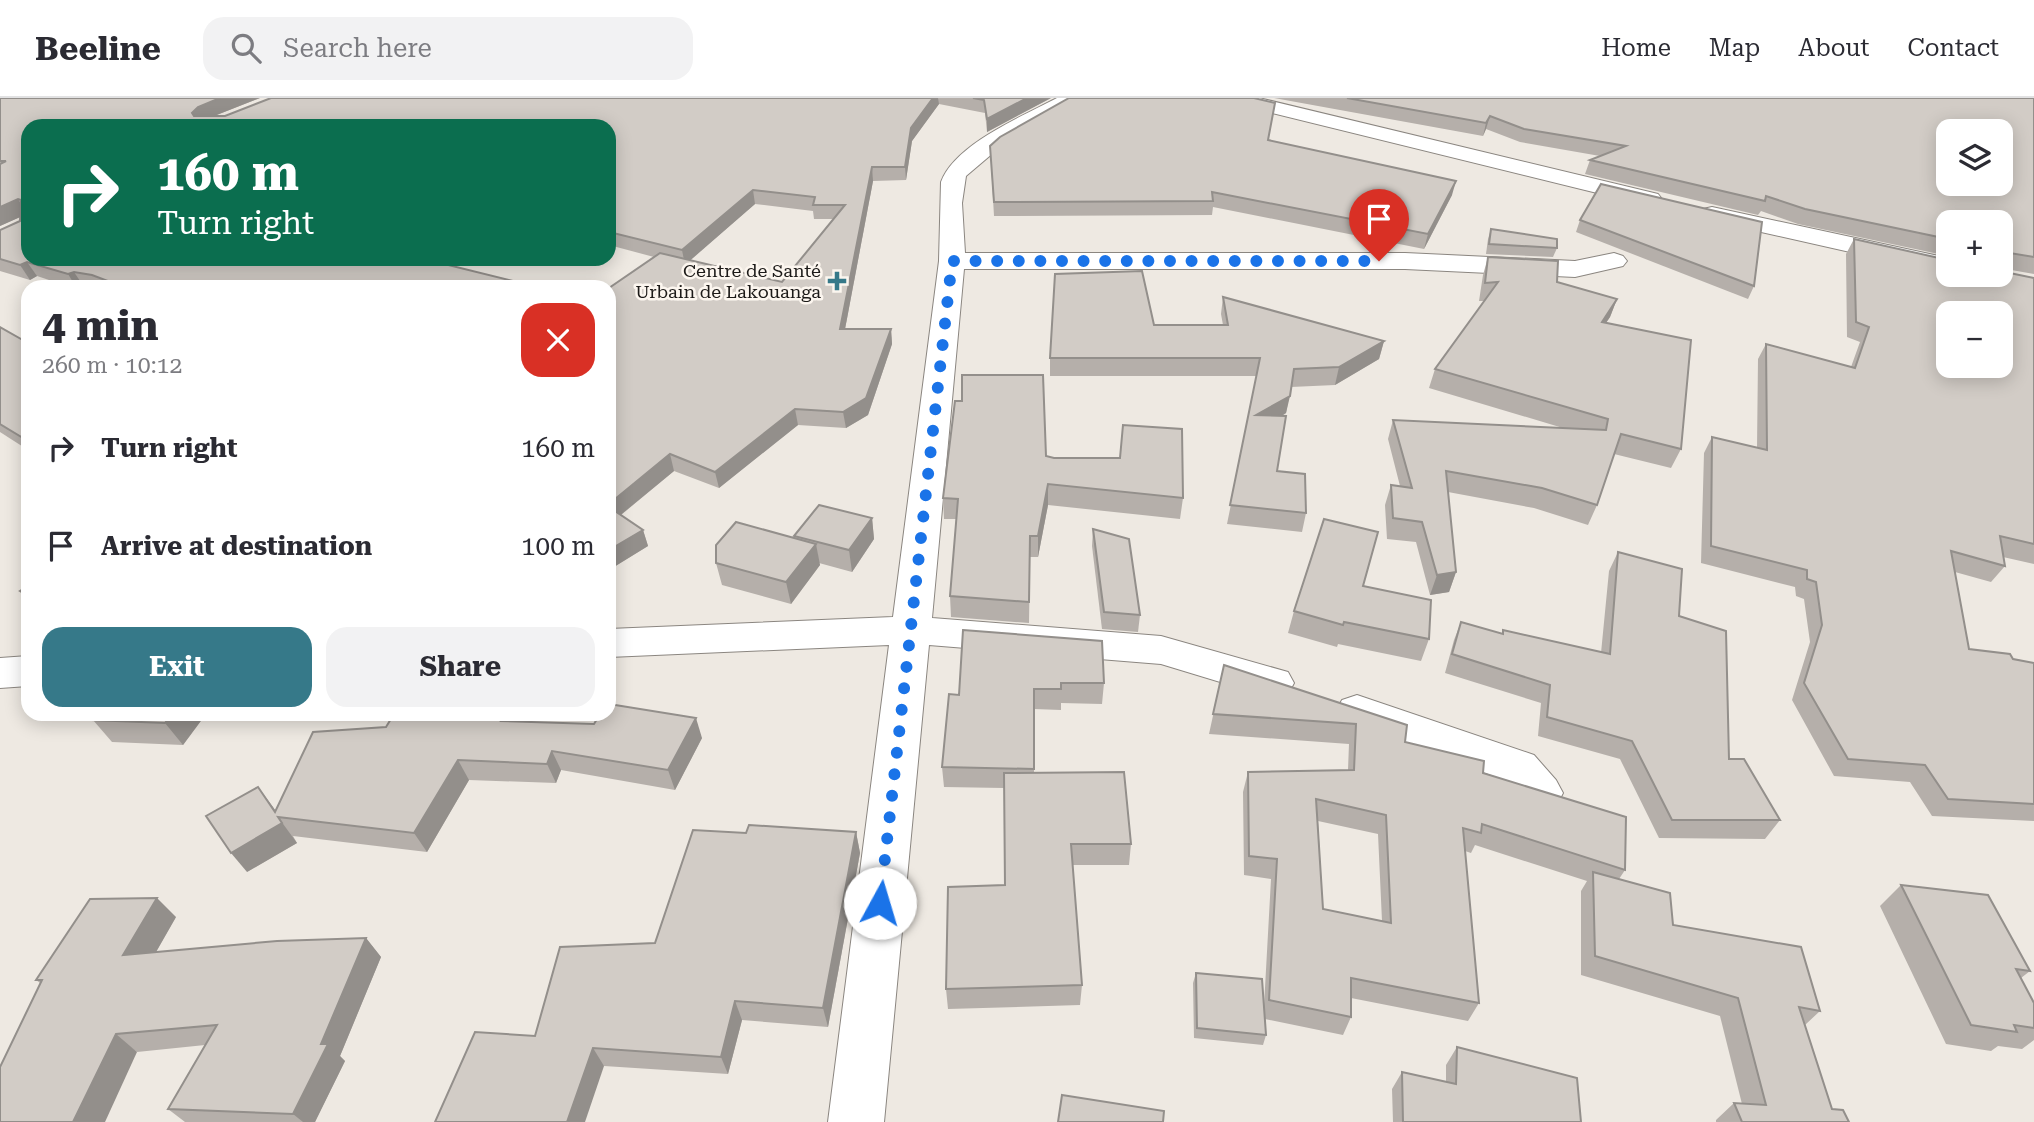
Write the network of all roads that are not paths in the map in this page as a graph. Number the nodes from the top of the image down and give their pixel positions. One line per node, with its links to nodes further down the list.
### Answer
1 (1072, 98): 5 (street)
2 (1234, 98): 3 (street)
3 (1667, 203)
4 (1694, 210): 7 (street)
5 (952, 261): 6 (street); 8 (street)
6 (1614, 261)
7 (1936, 263)
8 (910, 630): 9 (street); 12 (street); 13 (street)
9 (616, 643)
10 (21, 672): 11 (street)
11 (0, 673)
12 (1540, 793)
13 (856, 1122)

